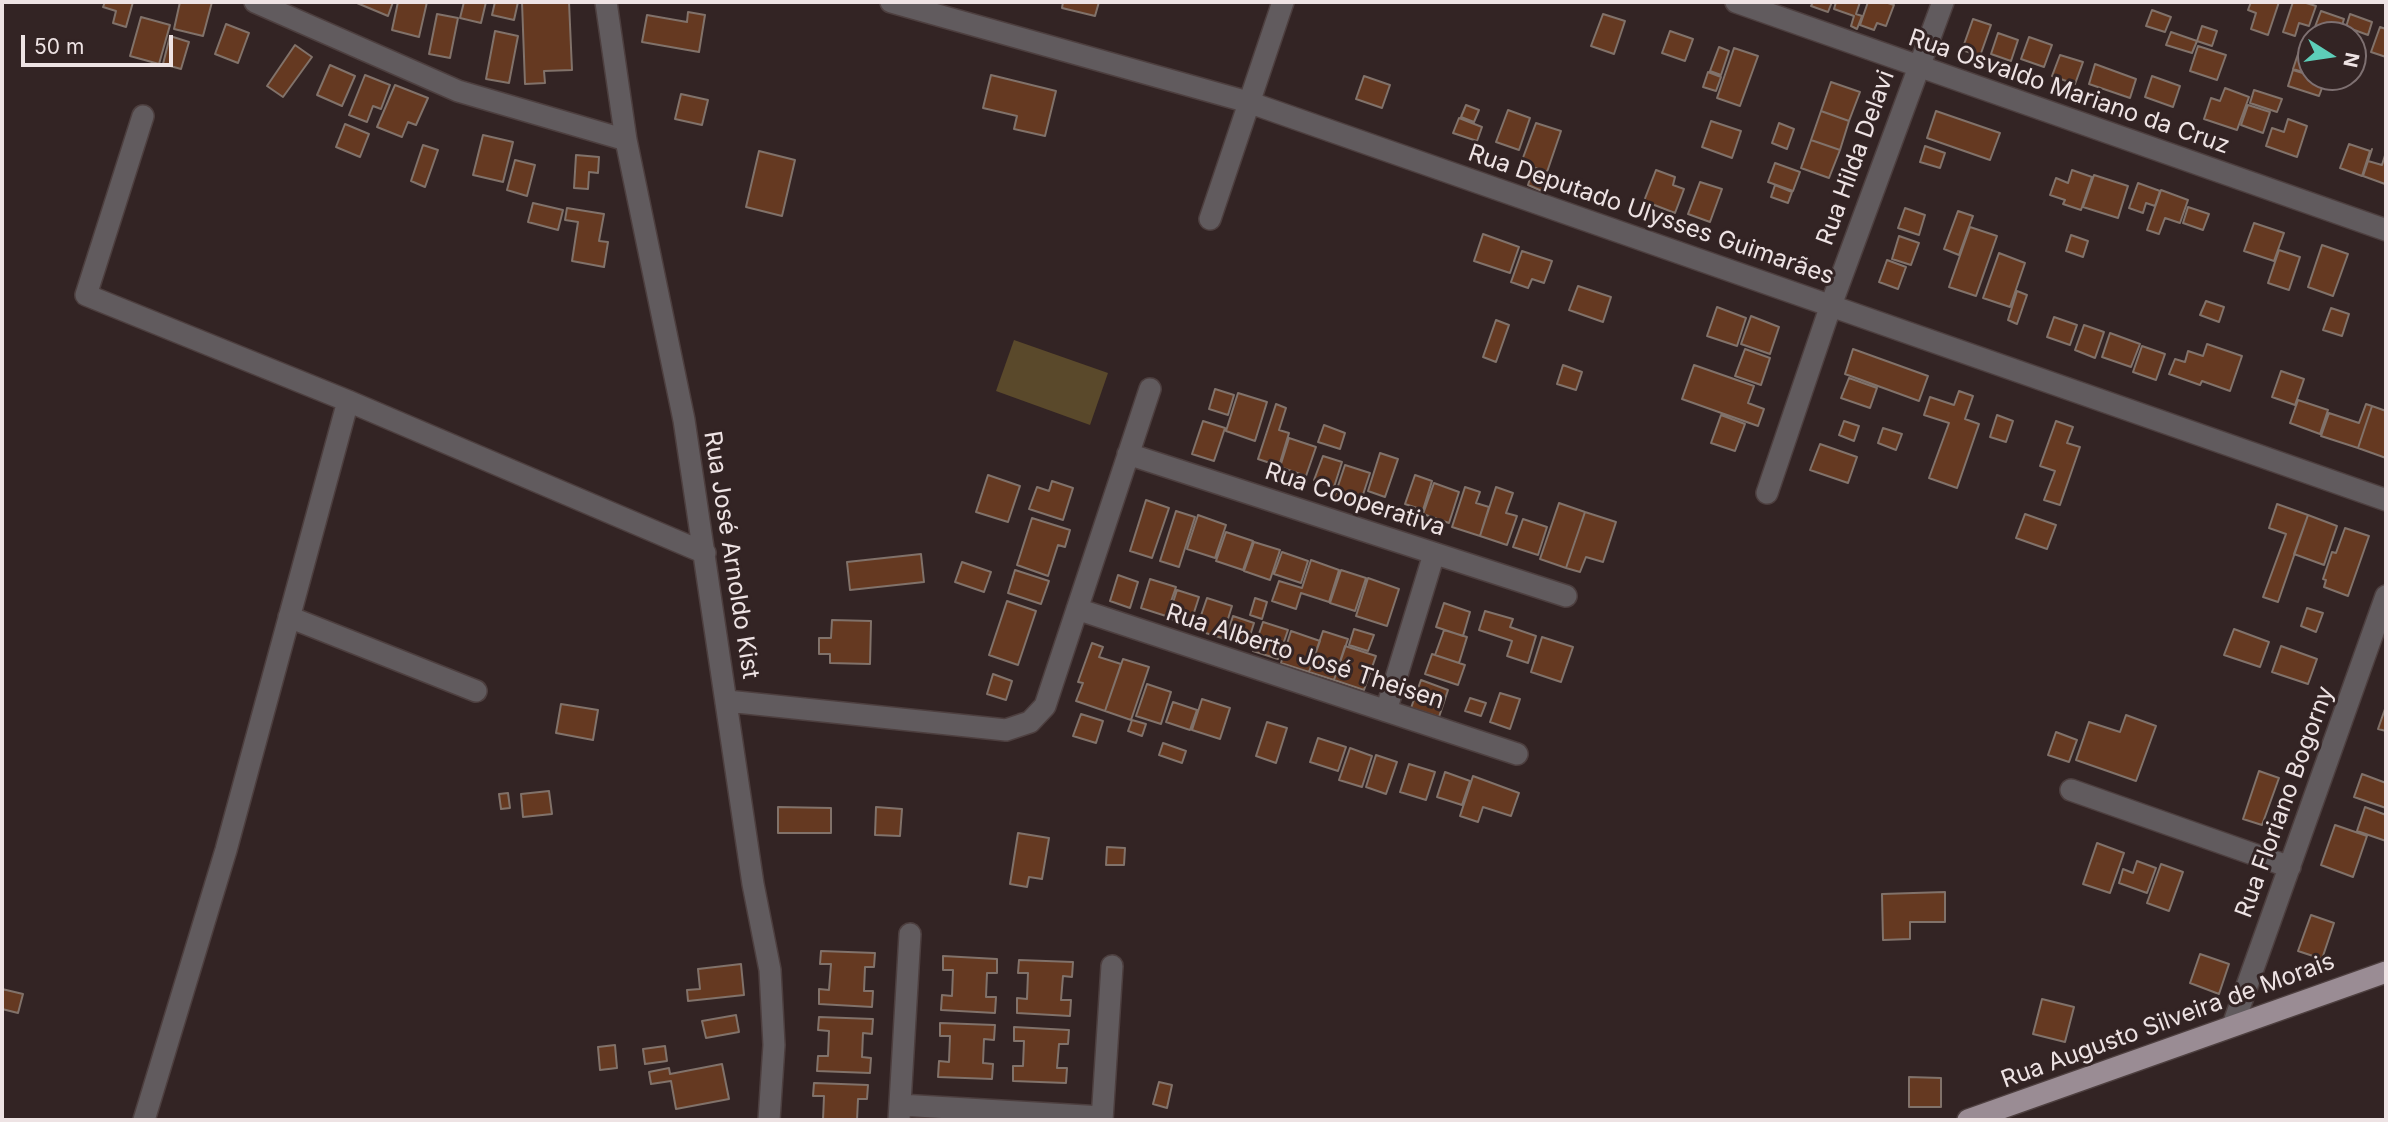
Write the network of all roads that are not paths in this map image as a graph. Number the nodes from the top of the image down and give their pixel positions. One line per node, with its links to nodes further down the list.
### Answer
1 (255, 2): 7 (street)
2 (606, 2): 12 (street, Rua José Arnoldo Kist)
3 (891, 2): 8 (street, Rua Deputado Ulysses Guimarães)
4 (1283, 2): 10 (street)
5 (1735, 2): 9 (street, Rua Osvaldo Mariano da Cruz)
6 (1943, 2): 9 (street, Rua Hilda Delavi)
7 (293, 9): 12 (street)
8 (951, 10): 10 (street, Rua Deputado Ulysses Guimarães)
9 (1917, 66): 14 (street, Rua Osvaldo Mariano da Cruz); 15 (street, Rua Hilda Delavi)
10 (1248, 102): 13 (street); 15 (street, Rua Deputado Ulysses Guimarães)
11 (143, 116): 17 (street)
12 (626, 141): 21 (street, Rua José Arnoldo Kist)
13 (1210, 219)
14 (2386, 230)
15 (1831, 305): 19 (street, Rua Hilda Delavi); 20 (street, Rua Deputado Ulysses Guimarães)
16 (1150, 389): 18 (street)
17 (348, 401): 21 (street); 26 (street)
18 (1128, 454): 22 (street, Rua Cooperativa); 25 (street)
19 (1767, 493)
20 (2386, 500)
21 (705, 553): 28 (street, Rua José Arnoldo Kist)
22 (1434, 554): 23 (street, Rua Cooperativa); 29 (street)
23 (1566, 596)
24 (2386, 596): 32 (street, Rua Floriano Bogorny)
25 (1077, 609): 28 (street); 29 (street, Rua Alberto José Theisen)
26 (289, 617): 27 (street); 39 (street)
27 (476, 691)
28 (727, 701): 40 (street, Rua José Arnoldo Kist)
29 (1386, 711): 30 (street, Rua Alberto José Theisen)
30 (1517, 754)
31 (2071, 790): 32 (street)
32 (2290, 867): 36 (street, Rua Floriano Bogorny)
33 (910, 934): 37 (street)
34 (1112, 966): 38 (street)
35 (2386, 972): 36 (main road, Rua Augusto Silveira de Morais)
36 (2233, 1025): 41 (main road, Rua Augusto Silveira de Morais)
37 (899, 1112): 38 (street)
38 (1102, 1118)
39 (144, 1120)
40 (769, 1120)
41 (1968, 1120)

